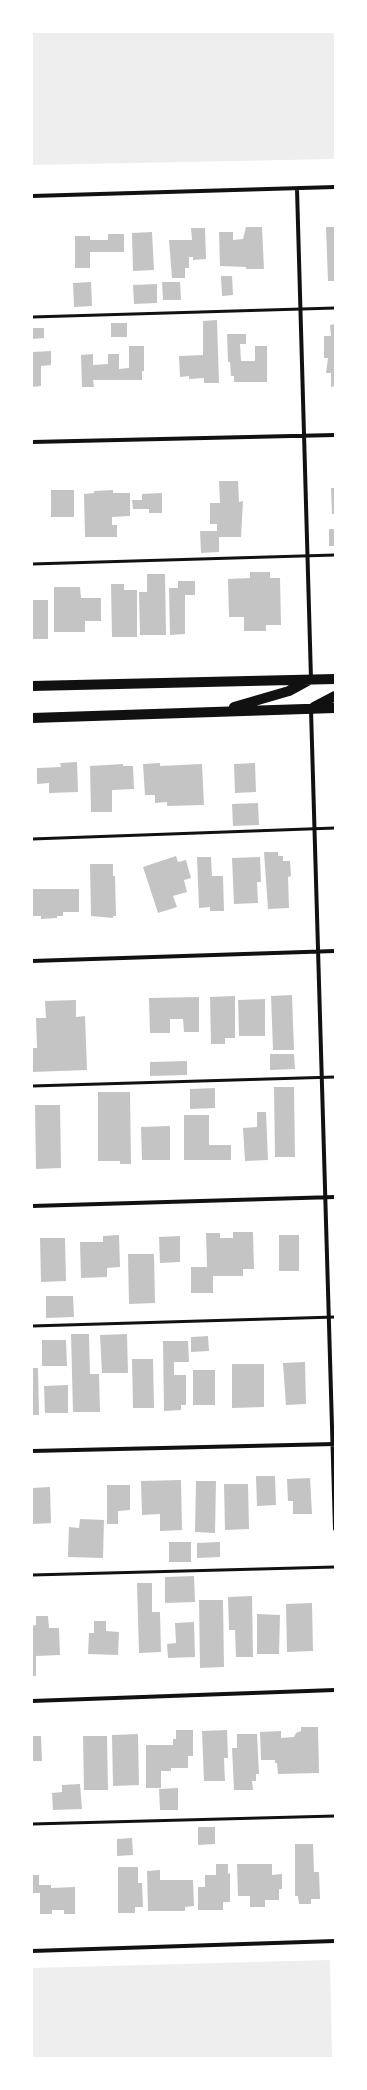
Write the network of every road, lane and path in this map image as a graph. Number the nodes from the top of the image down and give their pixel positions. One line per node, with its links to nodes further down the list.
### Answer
1 (335, 187): 2 (street)
2 (297, 189): 3 (street); 5 (street)
3 (32, 196)
4 (335, 308): 5 (lane)
5 (300, 309): 6 (lane); 8 (street)
6 (32, 317)
7 (335, 435): 8 (street)
8 (303, 436): 9 (street); 11 (street)
9 (32, 442)
10 (335, 555): 11 (lane)
11 (307, 556): 12 (lane); 13 (street)
12 (32, 564)
13 (311, 679): 14 (main road); 15 (main road); 19 (main road)
14 (335, 679)
15 (32, 686)
16 (335, 696): 18 (main road)
17 (335, 708): 18 (main road)
18 (311, 709): 19 (main road); 22 (street)
19 (217, 712): 20 (main road)
20 (32, 718)
21 (335, 828): 22 (lane)
22 (315, 829): 23 (lane); 25 (street)
23 (32, 839)
24 (335, 951): 25 (street)
25 (319, 952): 26 (street); 27 (street)
26 (32, 961)
27 (322, 1077): 28 (lane); 29 (lane); 30 (street)
28 (335, 1077)
29 (32, 1086)
30 (325, 1197): 31 (street); 32 (street); 33 (street)
31 (335, 1197)
32 (32, 1206)
33 (329, 1317): 34 (lane); 35 (lane); 36 (street)
34 (335, 1317)
35 (32, 1326)
36 (334, 1444): 37 (street); 38 (street)
37 (32, 1451)
38 (335, 1529)
39 (335, 1567): 40 (lane)
40 (32, 1575)
41 (335, 1690): 42 (street)
42 (32, 1701)
43 (335, 1816): 44 (lane)
44 (32, 1824)
45 (335, 1941): 46 (street)
46 (32, 1951)

